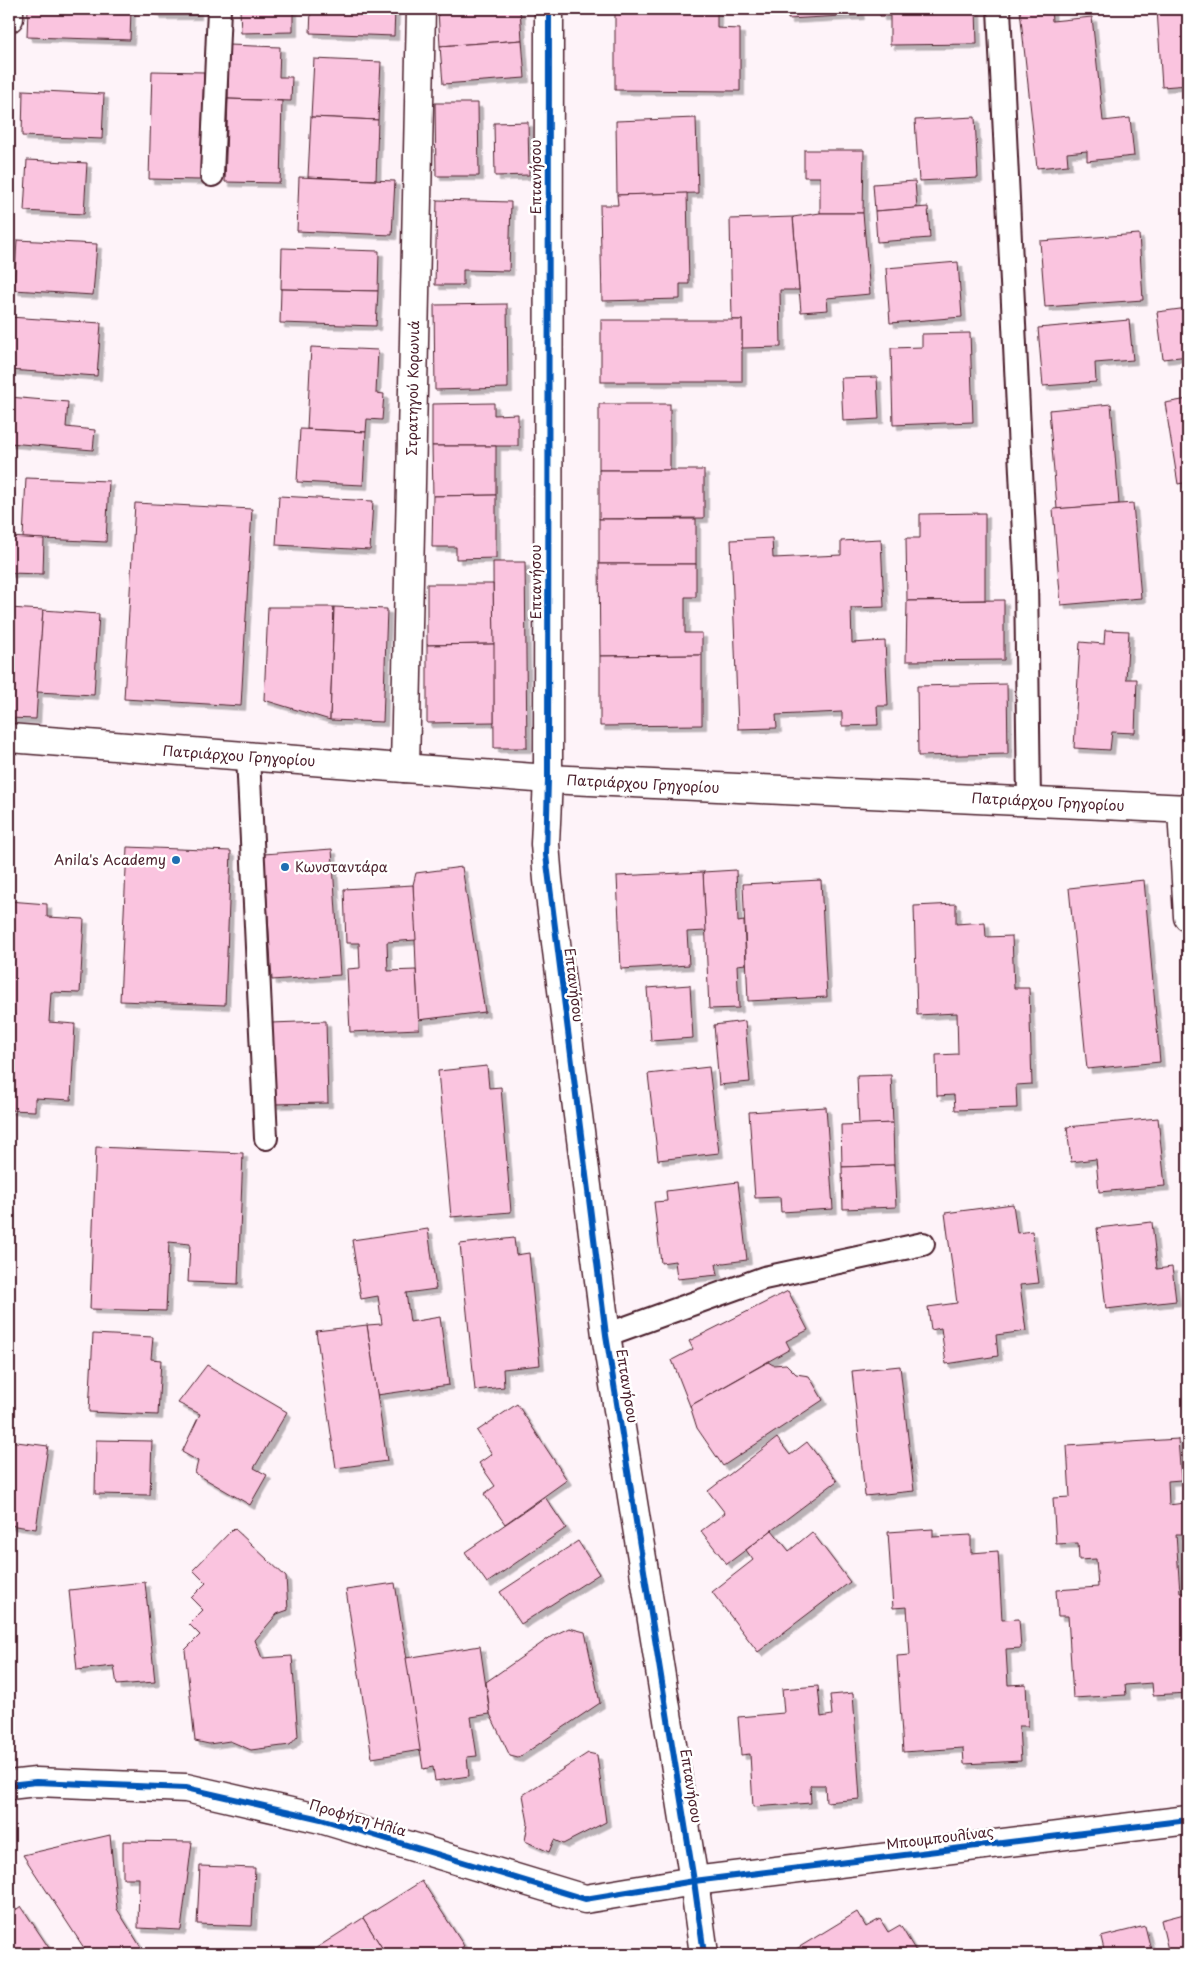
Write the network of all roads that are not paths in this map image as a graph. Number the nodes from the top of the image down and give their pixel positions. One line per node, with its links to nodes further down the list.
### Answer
1 (9, 9): 6 (street)
2 (219, 9): 7 (lane)
3 (421, 9): 10 (street, Στρατηγού Κορωνιά)
4 (549, 9): 11 (street, Επτανήσου)
5 (999, 9): 12 (lane)
6 (9, 18)
7 (212, 175)
8 (9, 738): 9 (street, Πατριάρχου Γρηγορίου)
9 (248, 756): 10 (street, Πατριάρχου Γρηγορίου); 15 (lane)
10 (405, 768): 11 (street, Πατριάρχου Γρηγορίου)
11 (548, 779): 12 (street, Πατριάρχου Γρηγορίου); 17 (street, Επτανήσου)
12 (1029, 802): 13 (street, Πατριάρχου Γρηγορίου)
13 (1185, 809): 14 (street)
14 (1188, 917)
15 (266, 1138)
16 (923, 1244): 17 (lane)
17 (606, 1335): 20 (street, Επτανήσου)
18 (9, 1785): 20 (street, Προφήτη Ηλία)
19 (1188, 1820): 20 (street, Μπουμπουλίνας)
20 (694, 1881): 21 (street, Επτανήσου)
21 (704, 1954)

